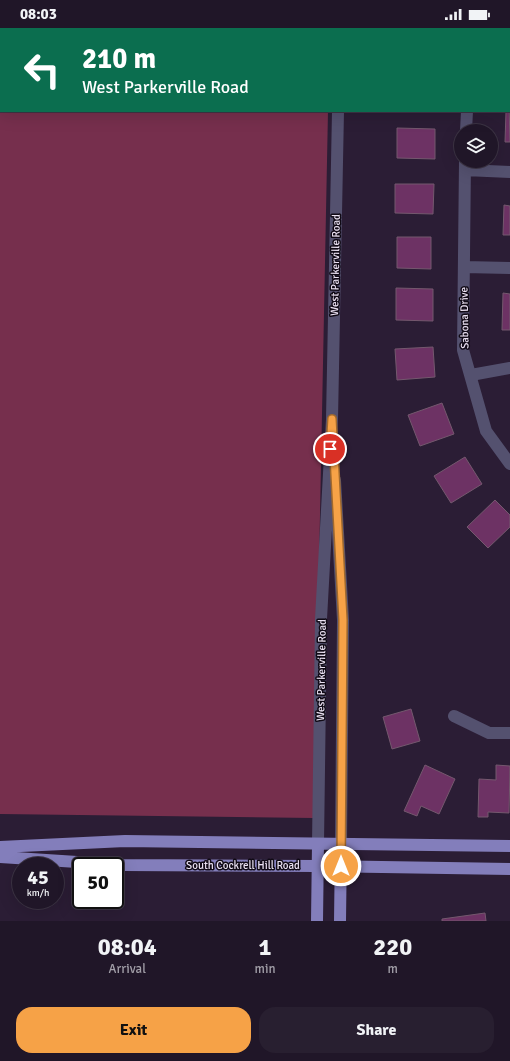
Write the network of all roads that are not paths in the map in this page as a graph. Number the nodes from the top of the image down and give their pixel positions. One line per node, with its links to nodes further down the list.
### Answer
1 (338, 112): 11 (street, West Parkerville Road)
2 (467, 112): 3 (street)
3 (466, 124)
4 (465, 168): 7 (street, Sabona Drive)
5 (484, 168): 6 (street)
6 (510, 172)
7 (464, 267): 8 (street); 10 (street, Sabona Drive)
8 (510, 268)
9 (510, 368): 10 (street)
10 (471, 375): 12 (street, Sabona Drive)
11 (332, 419): 15 (street, West Parkerville Road); 16 (street, West Parkerville Road)
12 (510, 464)
13 (454, 716): 14 (street)
14 (510, 733)
15 (318, 844): 16 (main road, South Cockrell Hill Road); 18 (main road, South Cockrell Hill Road); 20 (main road, West Parkerville Road)
16 (341, 844): 17 (main road, South Cockrell Hill Road); 21 (main road, West Parkerville Road)
17 (510, 846)
18 (0, 847)
19 (0, 857): 20 (main road, South Cockrell Hill Road)
20 (318, 866): 21 (main road, South Cockrell Hill Road); 23 (main road, West Parkerville Road)
21 (341, 866): 22 (main road, South Cockrell Hill Road); 24 (main road, West Parkerville Road)
22 (510, 869)
23 (318, 921)
24 (340, 921)

